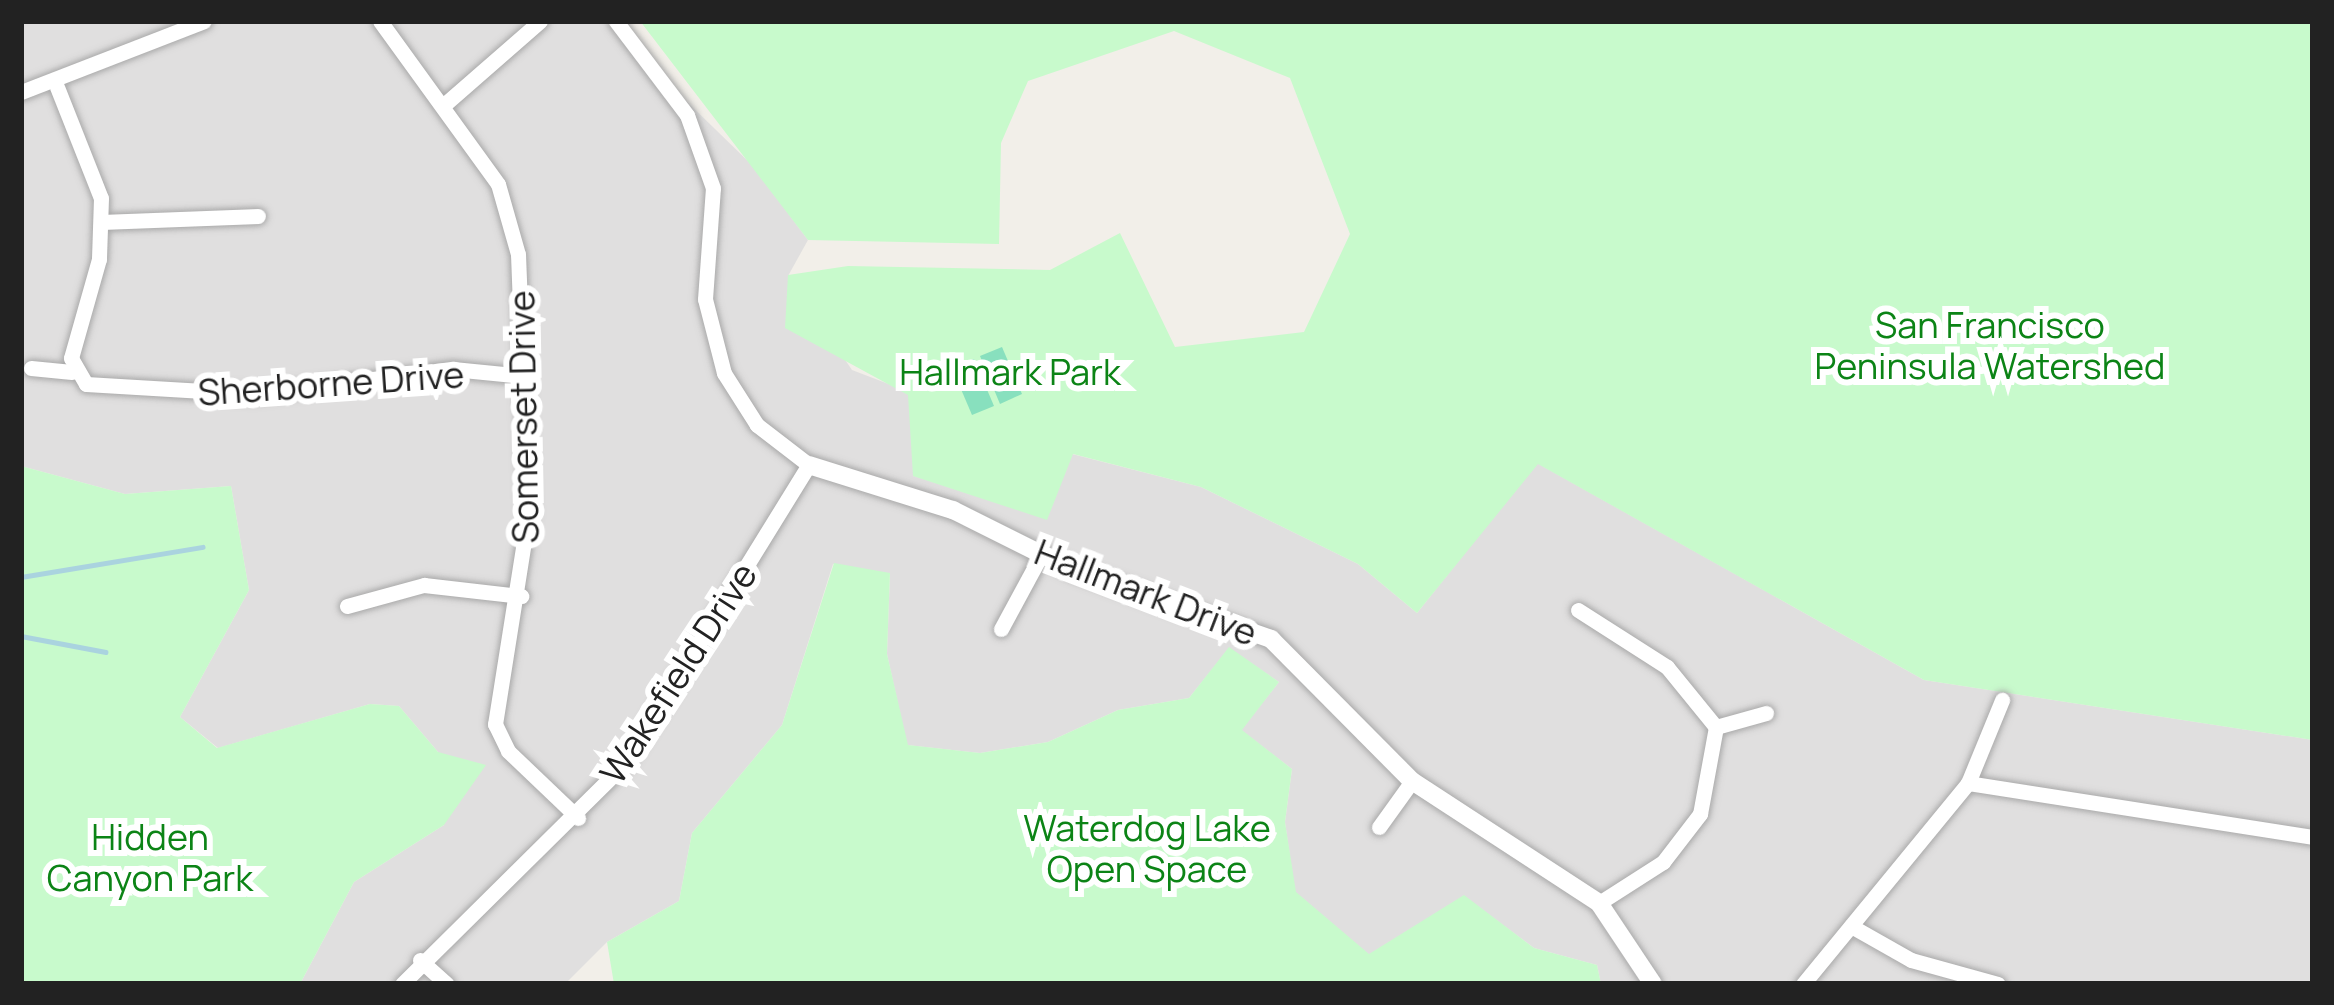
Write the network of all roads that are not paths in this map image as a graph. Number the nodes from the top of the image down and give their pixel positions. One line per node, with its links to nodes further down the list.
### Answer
1 (204, 21): 5 (street)
2 (380, 21): 7 (street, Somerset Drive)
3 (540, 21): 7 (street)
4 (616, 21): 13 (street, Hallmark Drive)
5 (57, 87): 6 (street); 9 (street)
6 (21, 92)
7 (445, 104): 12 (street, Somerset Drive)
8 (258, 216): 9 (street)
9 (102, 222): 11 (street)
10 (31, 368): 11 (street, Sherborne Drive)
11 (72, 372): 12 (street, Sherborne Drive)
12 (524, 376): 15 (street, Somerset Drive)
13 (809, 465): 14 (street, Hallmark Drive); 24 (street, Wakefield Drive)
14 (1041, 555): 18 (street); 22 (street, Hallmark Drive)
15 (521, 596): 16 (street); 24 (street, Somerset Drive)
16 (347, 606)
17 (1578, 610): 21 (street)
18 (1001, 629)
19 (2002, 700): 23 (street)
20 (1766, 712): 21 (street)
21 (1716, 727): 27 (street)
22 (1412, 781): 25 (street); 27 (street, Hallmark Drive)
23 (1968, 783): 26 (street); 28 (street)
24 (578, 818): 29 (street, Wakefield Drive)
25 (1379, 827)
26 (2313, 837)
27 (1599, 903): 32 (street, Hallmark Drive)
28 (1851, 926): 33 (street); 34 (street)
29 (420, 960): 30 (street, Wakefield Drive); 31 (street)
30 (402, 984)
31 (447, 984)
32 (1652, 984)
33 (1803, 984)
34 (1998, 984)

